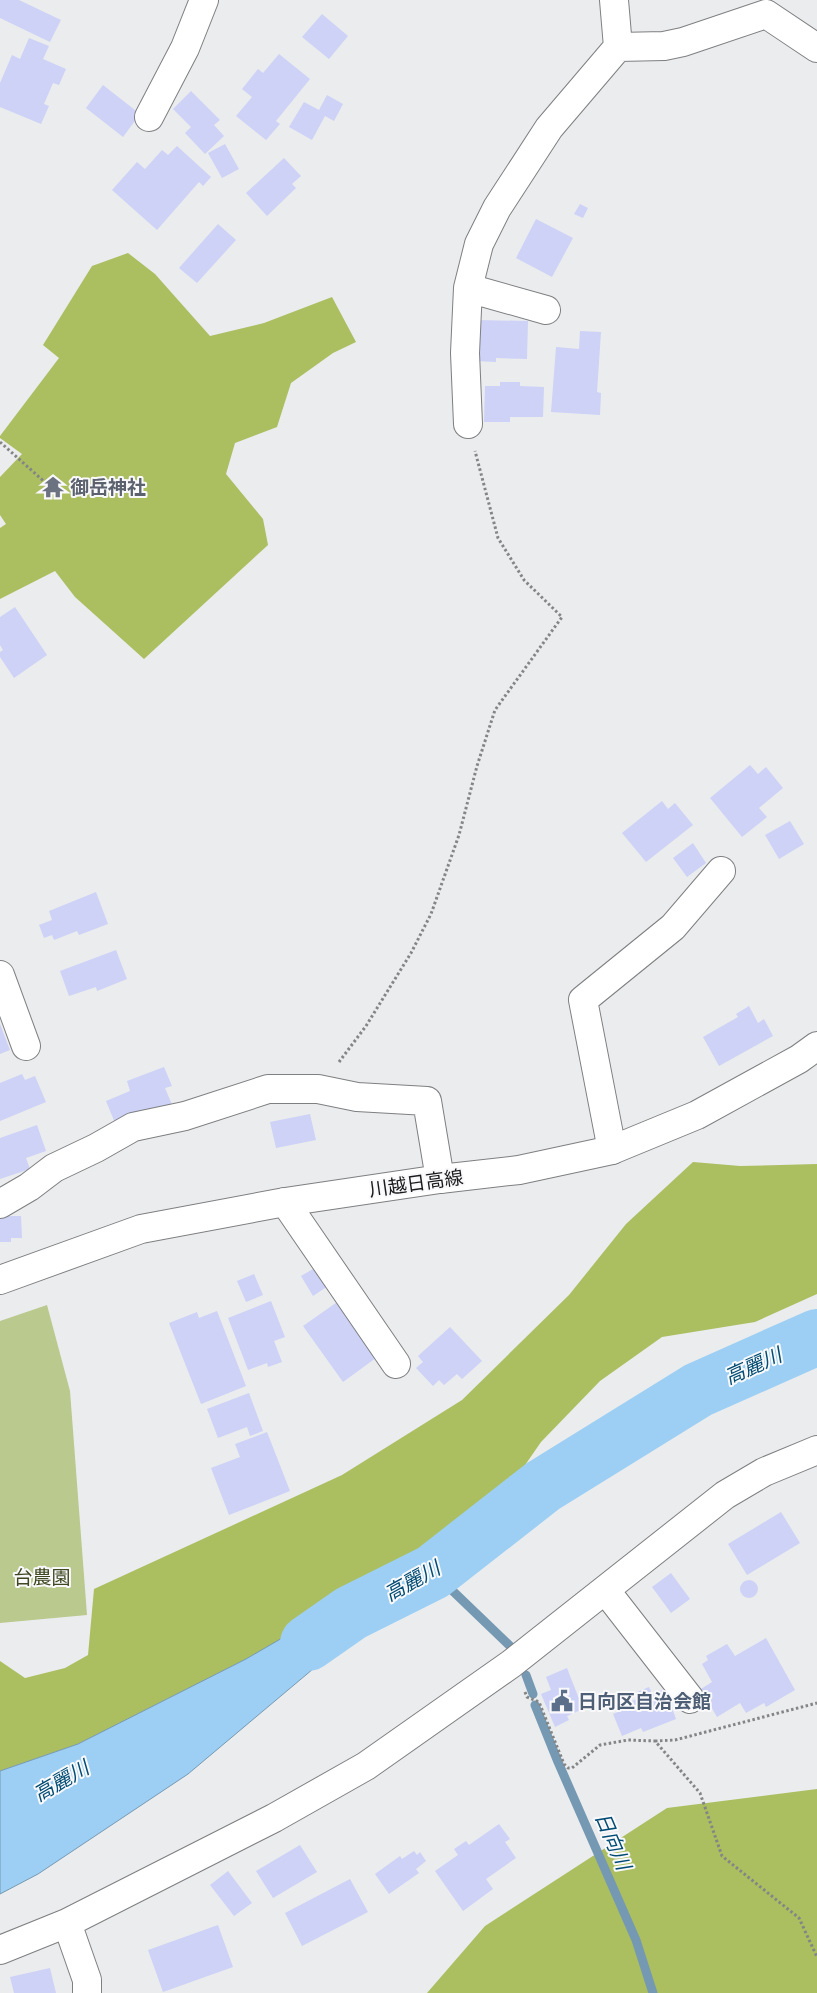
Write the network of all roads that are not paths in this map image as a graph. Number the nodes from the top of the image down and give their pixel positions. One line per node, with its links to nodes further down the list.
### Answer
1 (204, 0): 5 (street)
2 (614, 0): 3 (street)
3 (618, 47): 4 (street); 6 (street)
4 (817, 48)
5 (149, 117)
6 (468, 288): 7 (street); 8 (street)
7 (546, 310)
8 (468, 424)
9 (721, 871): 13 (street)
10 (0, 975): 11 (street)
11 (26, 1046)
12 (817, 1046): 13 (street, 川越日高線)
13 (612, 1150): 14 (street, 川越日高線)
14 (440, 1179): 15 (street, 川越日高線); 16 (street)
15 (285, 1202): 17 (street, 川越日高線); 18 (street)
16 (0, 1204)
17 (0, 1280)
18 (396, 1364)
19 (817, 1450): 20 (street)
20 (606, 1591): 21 (street); 22 (street)
21 (690, 1699)
22 (67, 1923): 23 (street); 24 (street)
23 (0, 1950)
24 (86, 1993)

